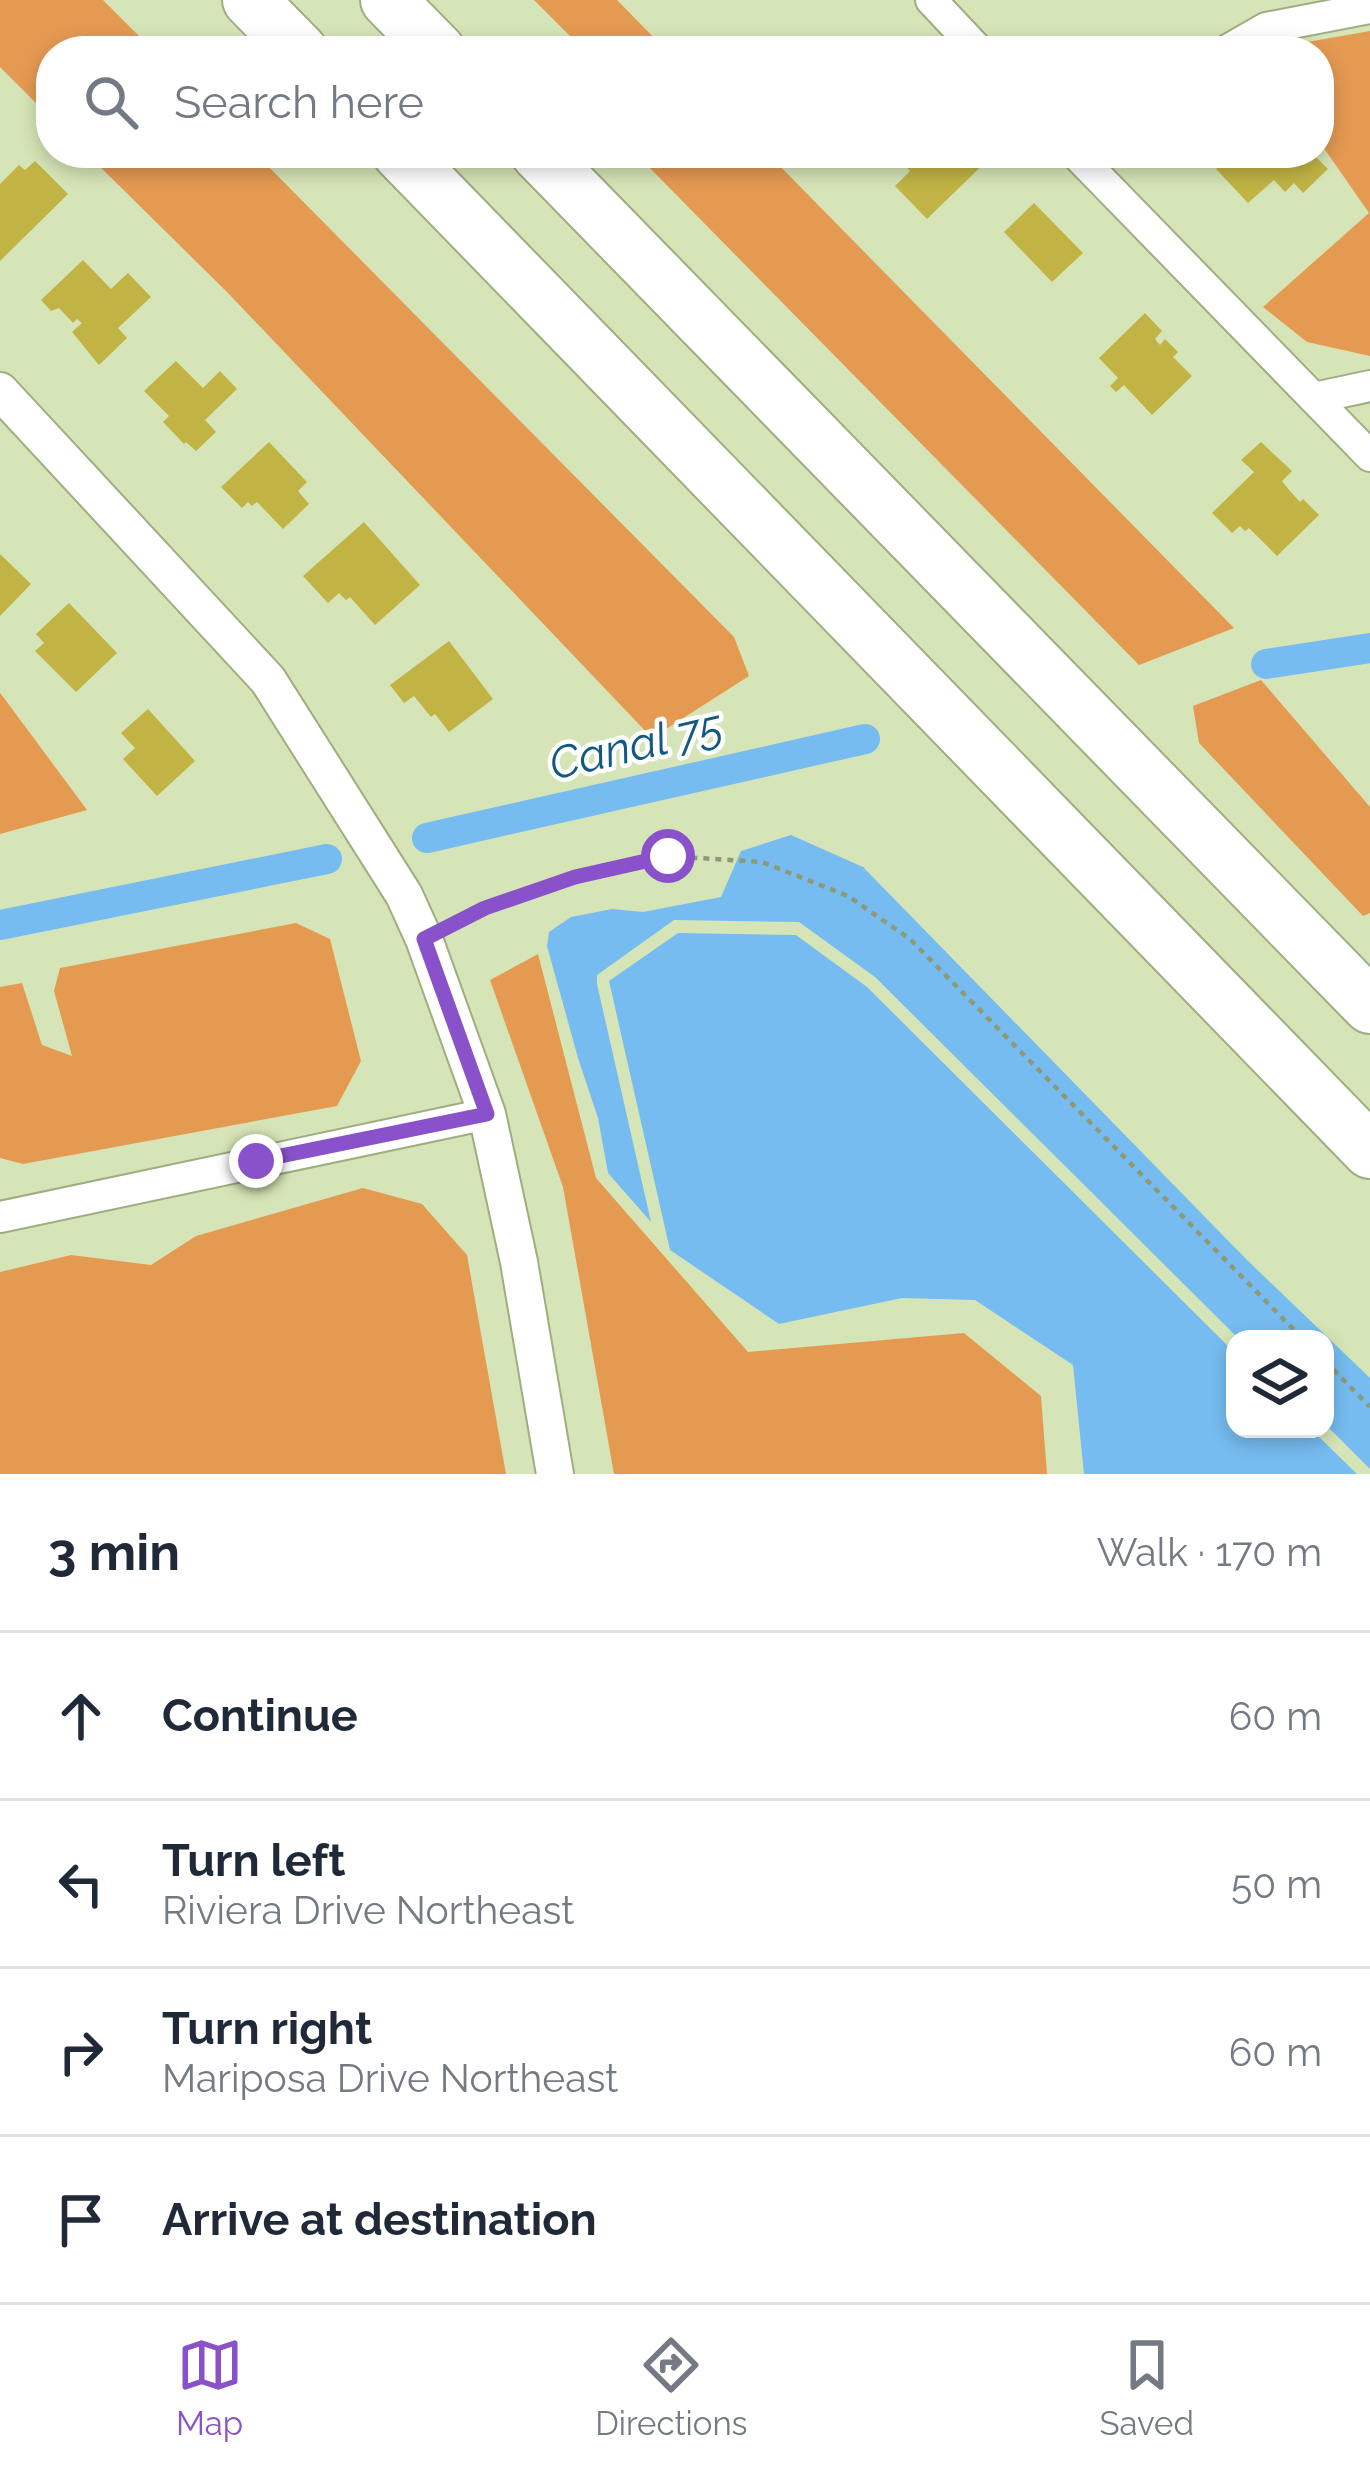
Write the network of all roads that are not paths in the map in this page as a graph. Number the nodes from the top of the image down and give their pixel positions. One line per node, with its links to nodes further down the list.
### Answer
1 (250, 0): 5 (highway)
2 (388, 0): 6 (highway)
3 (931, 0): 7 (street)
4 (1370, 8): 8 (street)
5 (285, 36)
6 (423, 36)
7 (965, 36)
8 (1252, 36)
9 (415, 168): 18 (highway)
10 (553, 168): 16 (highway)
11 (1098, 168): 14 (street)
12 (1370, 386): 14 (street)
13 (0, 392): 17 (street)
14 (1314, 398): 15 (street)
15 (1370, 456)
16 (1370, 1006)
17 (487, 1114): 19 (street); 20 (street)
18 (1370, 1151)
19 (0, 1216)
20 (555, 1474)

